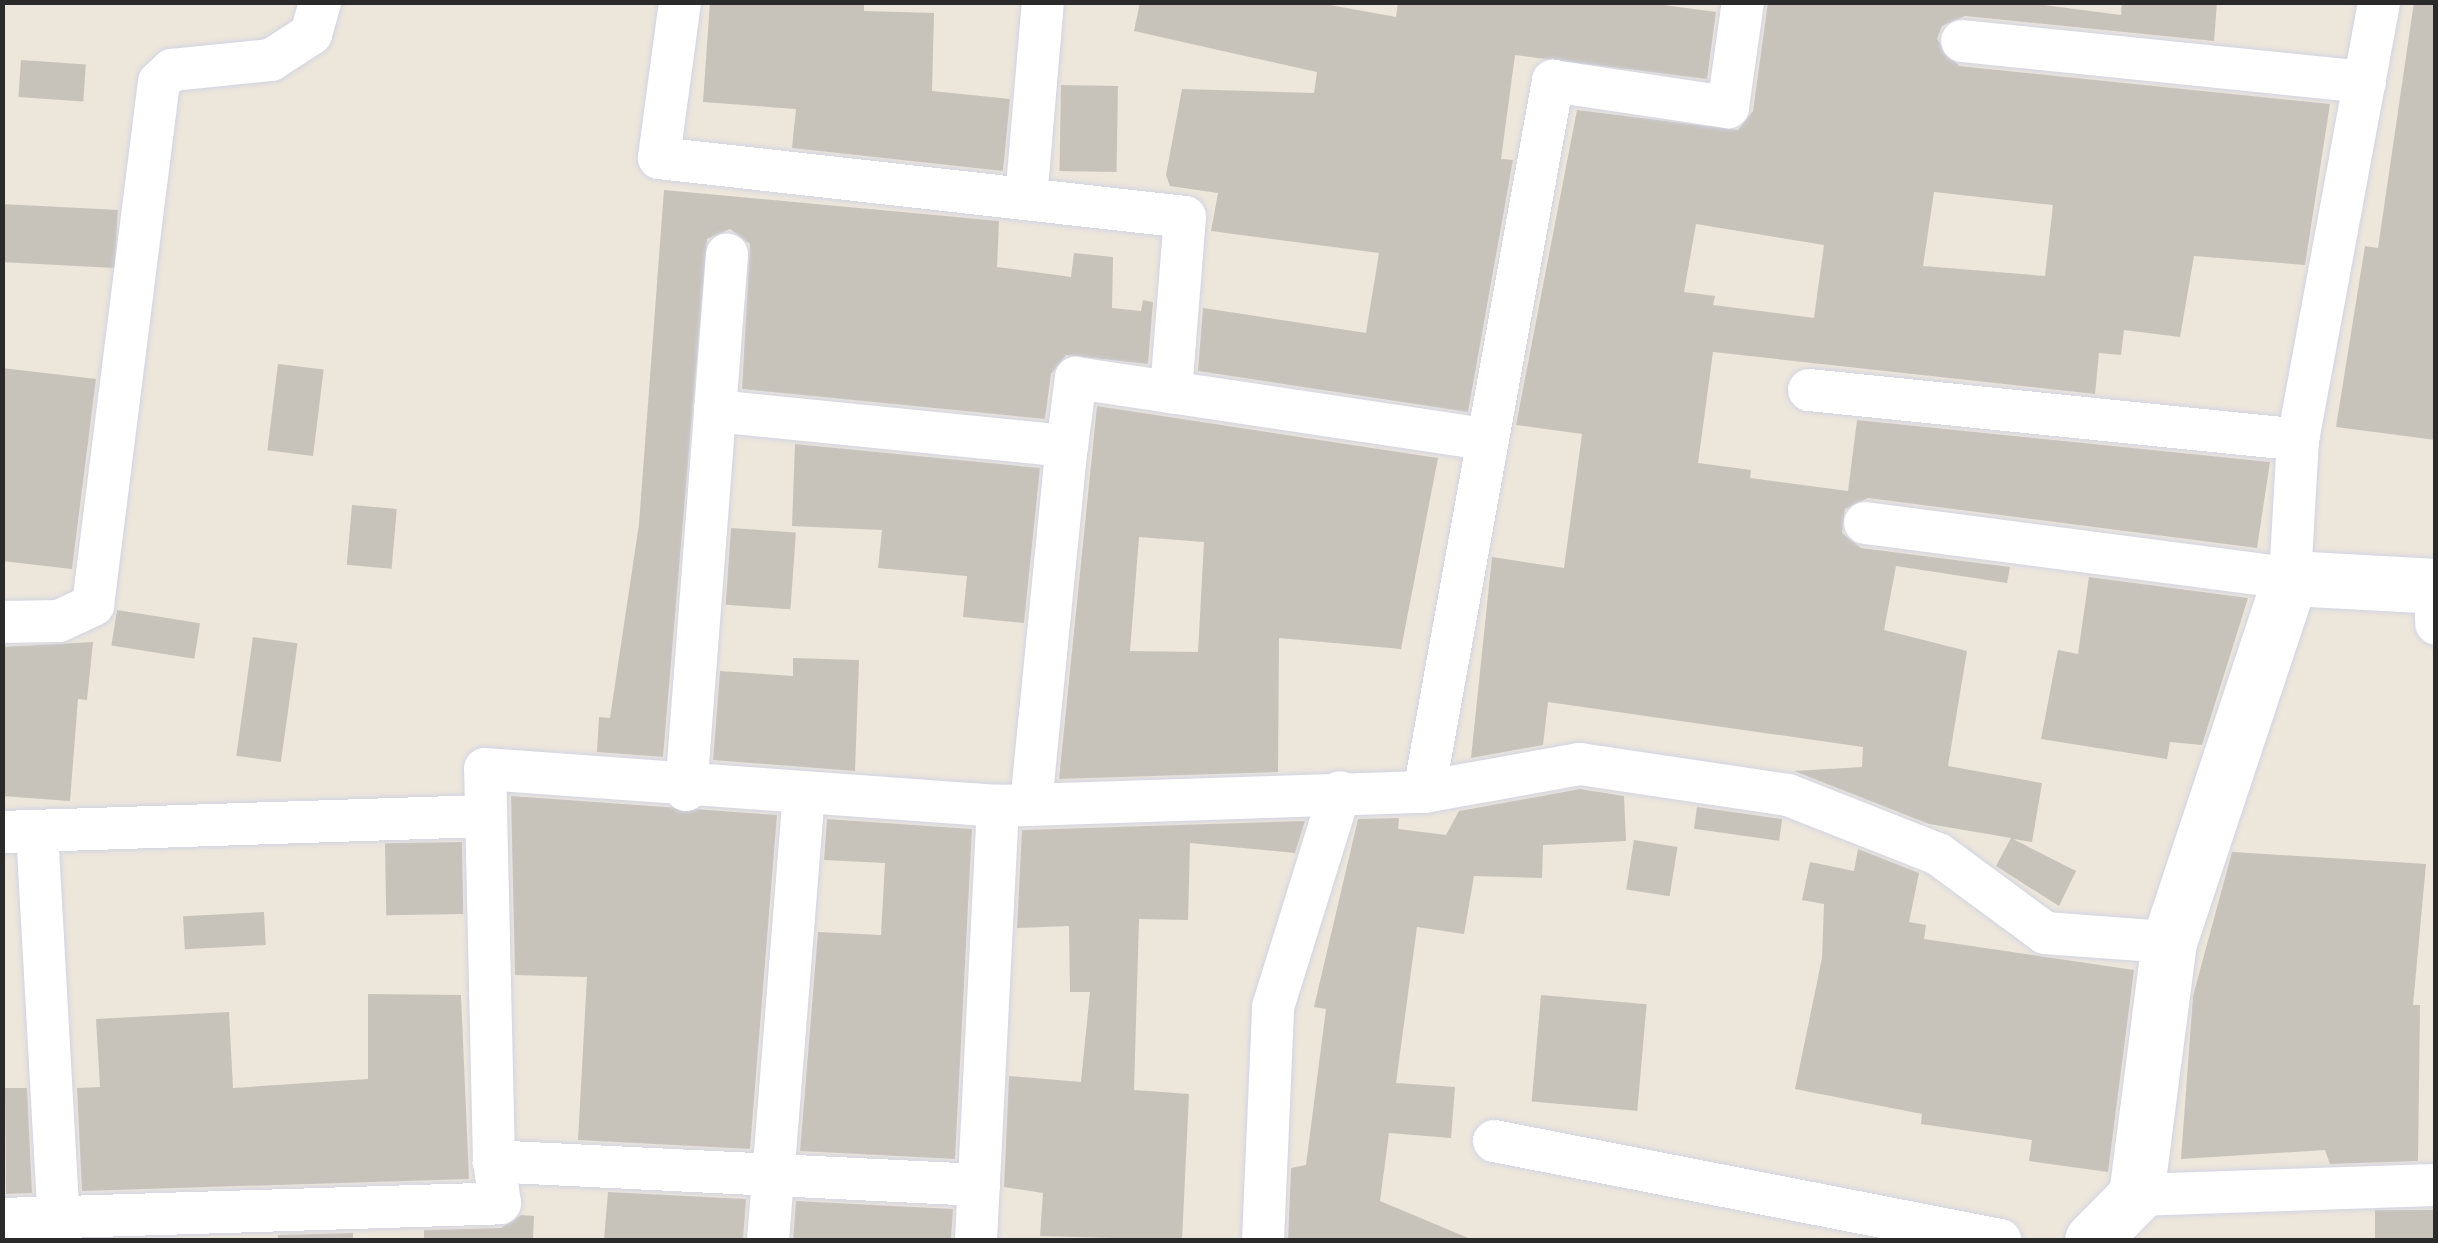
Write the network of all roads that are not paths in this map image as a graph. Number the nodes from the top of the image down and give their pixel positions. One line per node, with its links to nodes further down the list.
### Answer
1 (320, 2): 19 (street)
2 (680, 2): 8 (street)
3 (1043, 2): 8 (street)
4 (1743, 2): 13 (street)
5 (2379, 2): 7 (street)
6 (1962, 40): 7 (street)
7 (2365, 82): 14 (street)
8 (1026, 199): 11 (street)
9 (727, 254): 12 (street)
10 (1810, 390): 14 (street)
11 (1171, 392): 13 (street); 15 (street)
12 (716, 411): 15 (street); 21 (street)
13 (1482, 440): 23 (street)
14 (2298, 440): 17 (street)
15 (1068, 446): 25 (street)
16 (1864, 523): 17 (street)
17 (2290, 578): 18 (street); 28 (street)
18 (2435, 586): 20 (street)
19 (2, 622)
20 (2436, 624)
21 (686, 790): 24 (street); 26 (street)
22 (1340, 792): 23 (street); 25 (street); 39 (street)
23 (1424, 792): 28 (street)
24 (804, 796): 25 (street); 31 (street)
25 (1015, 805): 32 (street)
26 (485, 816): 27 (street); 30 (street)
27 (20, 832): 35 (street)
28 (2169, 942): 34 (street)
29 (1494, 1142): 40 (street)
30 (494, 1160): 31 (street); 35 (street)
31 (771, 1174): 32 (street); 37 (street)
32 (979, 1185): 38 (street)
33 (2436, 1185): 34 (street)
34 (2136, 1195): 41 (street)
35 (60, 1219): 36 (street)
36 (2, 1220)
37 (768, 1240)
38 (976, 1240)
39 (1263, 1240)
40 (2000, 1240)
41 (2092, 1240)

